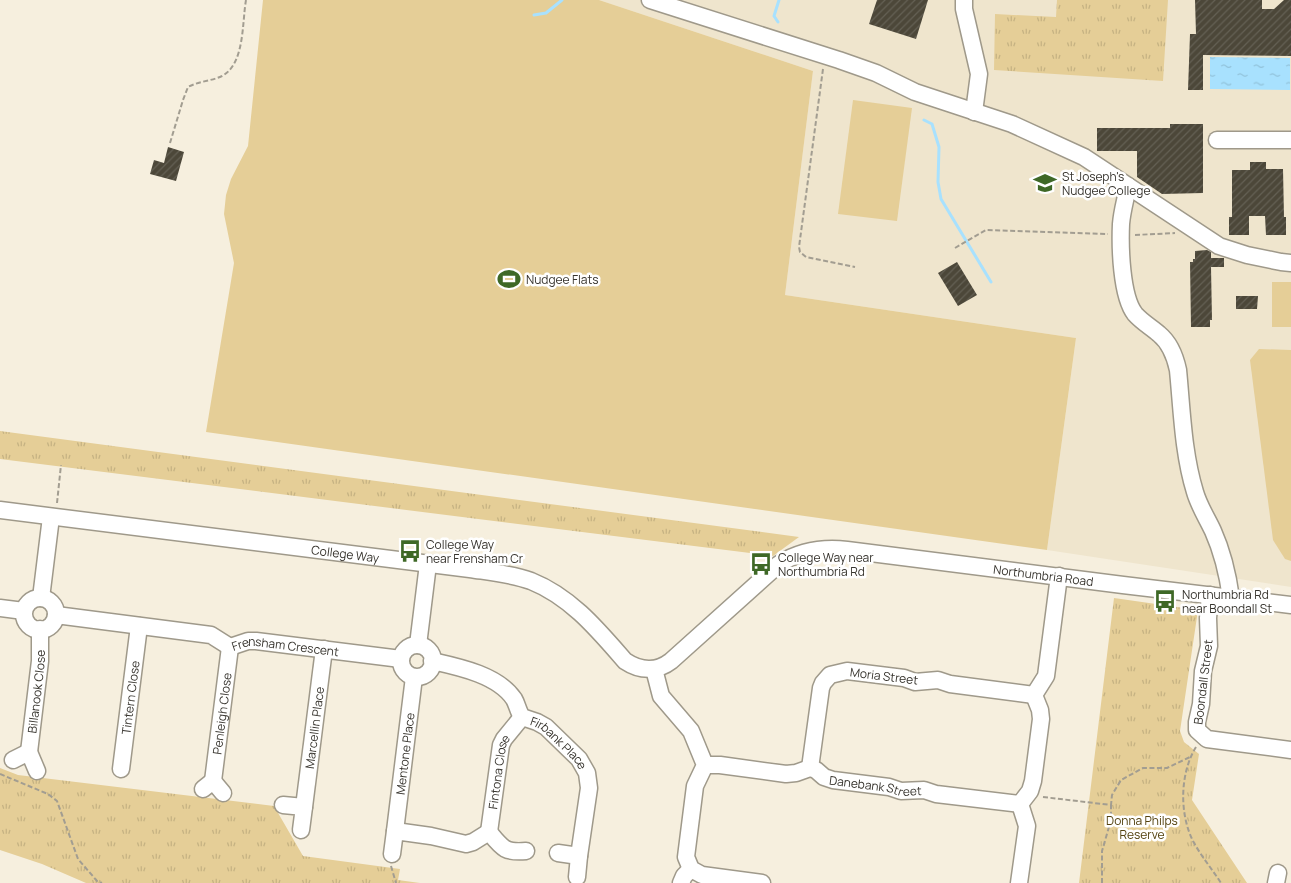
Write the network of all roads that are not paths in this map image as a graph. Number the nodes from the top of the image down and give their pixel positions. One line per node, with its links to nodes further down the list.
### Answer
1 (650, 0): 3 (street)
2 (964, 0): 3 (street)
3 (974, 112): 6 (street)
4 (1217, 140): 5 (street)
5 (1291, 140)
6 (1128, 186): 7 (street); 14 (street)
7 (1291, 263)
8 (0, 510): 9 (street, College Way)
9 (54, 511): 10 (street, College Way); 13 (street)
10 (428, 564): 21 (street); 26 (street, College Way)
11 (1058, 576): 12 (street, Northumbria Road); 26 (street, Northumbria Road); 28 (street)
12 (1210, 595): 14 (street, Northumbria Road); 30 (street, Boondall Street)
13 (41, 598): 17 (street); 18 (street)
14 (1232, 598): 15 (street, Northumbria Road)
15 (1291, 605)
16 (0, 608): 17 (street)
17 (24, 611): 20 (street)
18 (56, 615): 19 (street, Frensham Crescent); 20 (street)
19 (139, 626): 22 (street, Frensham Crescent); 36 (street, Tintern Close)
20 (40, 630): 31 (street, Billanook Close)
21 (418, 645): 24 (street); 25 (street)
22 (230, 647): 23 (street, Frensham Crescent); 37 (street, Penleigh Close)
23 (324, 649): 24 (street, Frensham Crescent); 40 (street, Marcellin Place)
24 (401, 659): 27 (street)
25 (432, 661): 27 (street); 29 (street, Firbank Place)
26 (654, 669): 33 (street)
27 (414, 677): 42 (street, Mentone Place)
28 (1034, 695): 34 (street, Moria Street); 38 (street)
29 (522, 717): 43 (street, Fintona Close); 47 (street, Firbank Place)
30 (1291, 750)
31 (29, 752): 32 (street); 35 (street)
32 (13, 760)
33 (705, 765): 34 (street); 48 (street)
34 (810, 768): 38 (street, Danebank Street)
35 (38, 771)
36 (120, 774)
37 (213, 788)
38 (1024, 799): 52 (street)
39 (283, 804): 40 (street)
40 (304, 807): 41 (street, Marcellin Place)
41 (301, 830)
42 (395, 832): 43 (street); 46 (street, Mentone Place)
43 (489, 832): 44 (street)
44 (526, 851)
45 (558, 853): 47 (street)
46 (392, 854)
47 (579, 856): 49 (street, Firbank Place)
48 (691, 868): 50 (street); 51 (street)
49 (577, 877)
50 (681, 883)
51 (762, 883)
52 (1019, 883)

